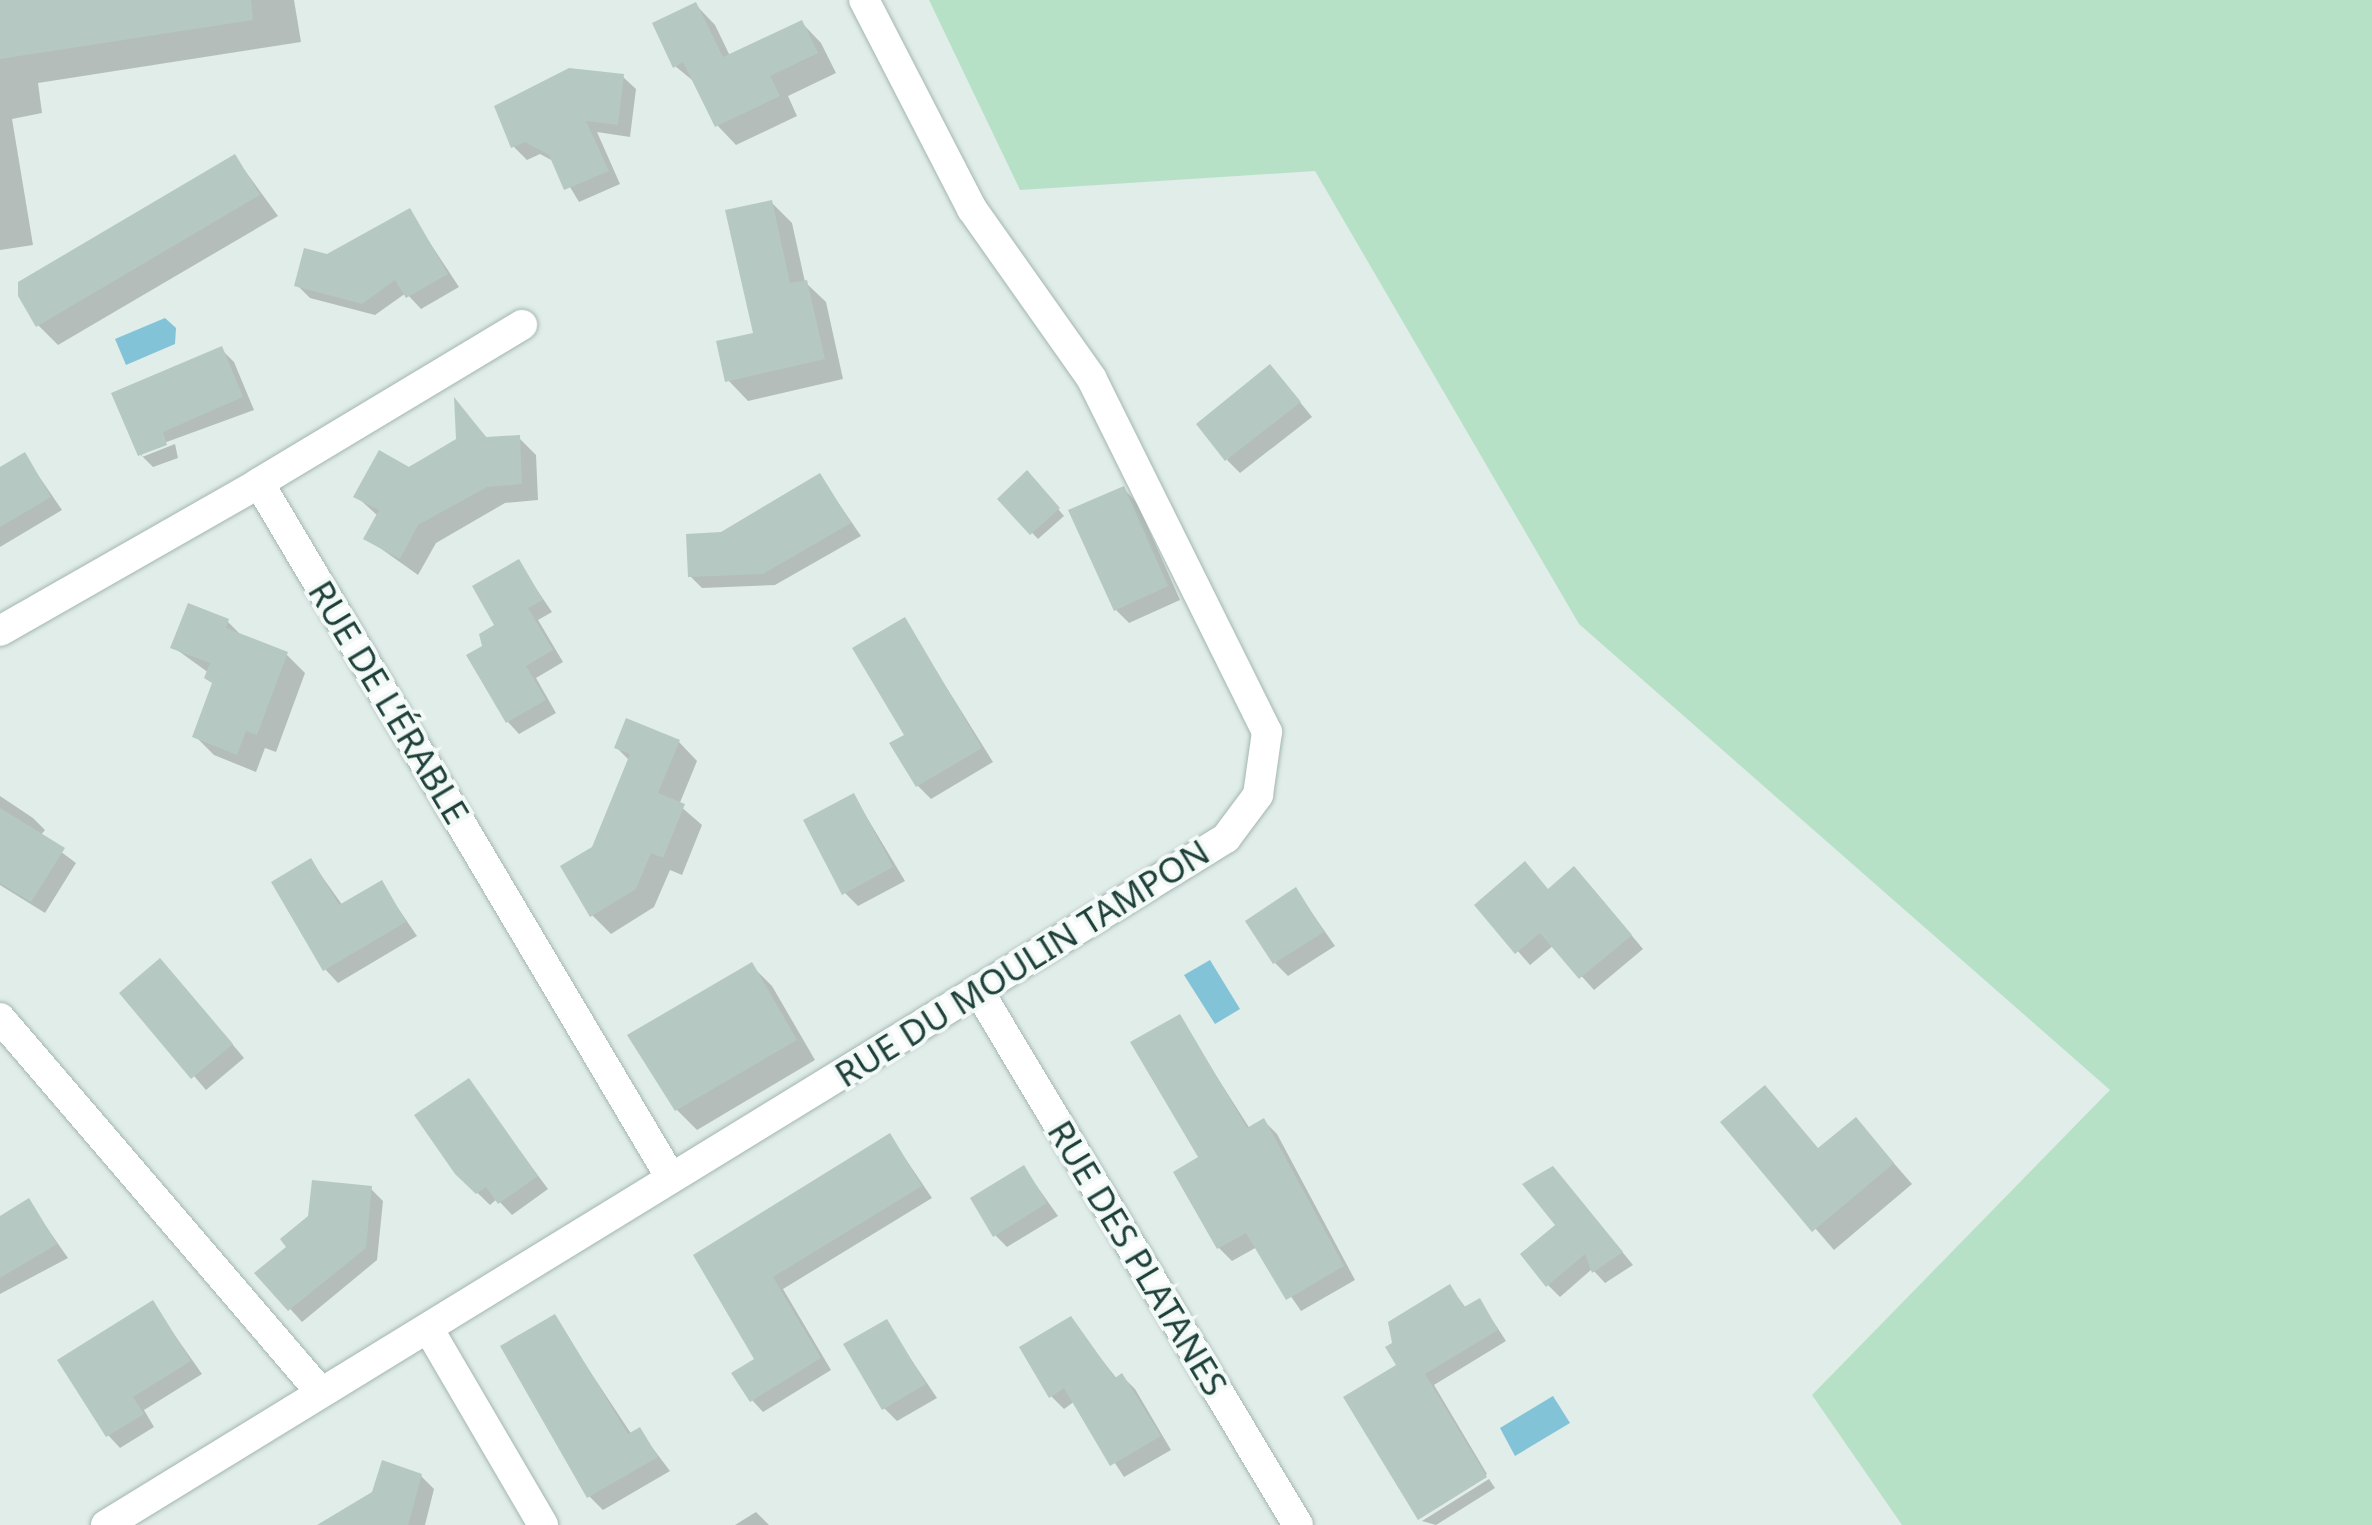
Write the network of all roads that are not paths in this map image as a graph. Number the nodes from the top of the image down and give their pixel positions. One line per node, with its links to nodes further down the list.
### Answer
1 (864, 0): 5 (street, RUE DU MOULIN TAMPON)
2 (522, 325): 3 (street)
3 (259, 483): 4 (street); 7 (street, RUE DE L’ÉRABLE)
4 (0, 632)
5 (978, 990): 7 (street, RUE DU MOULIN TAMPON); 12 (street, RUE DES PLATANES)
6 (0, 1018): 9 (street)
7 (671, 1178): 8 (street, RUE DU MOULIN TAMPON)
8 (428, 1328): 9 (street, RUE DU MOULIN TAMPON); 11 (street)
9 (320, 1392): 10 (street, RUE DU MOULIN TAMPON)
10 (106, 1525)
11 (543, 1525)
12 (1298, 1525)

